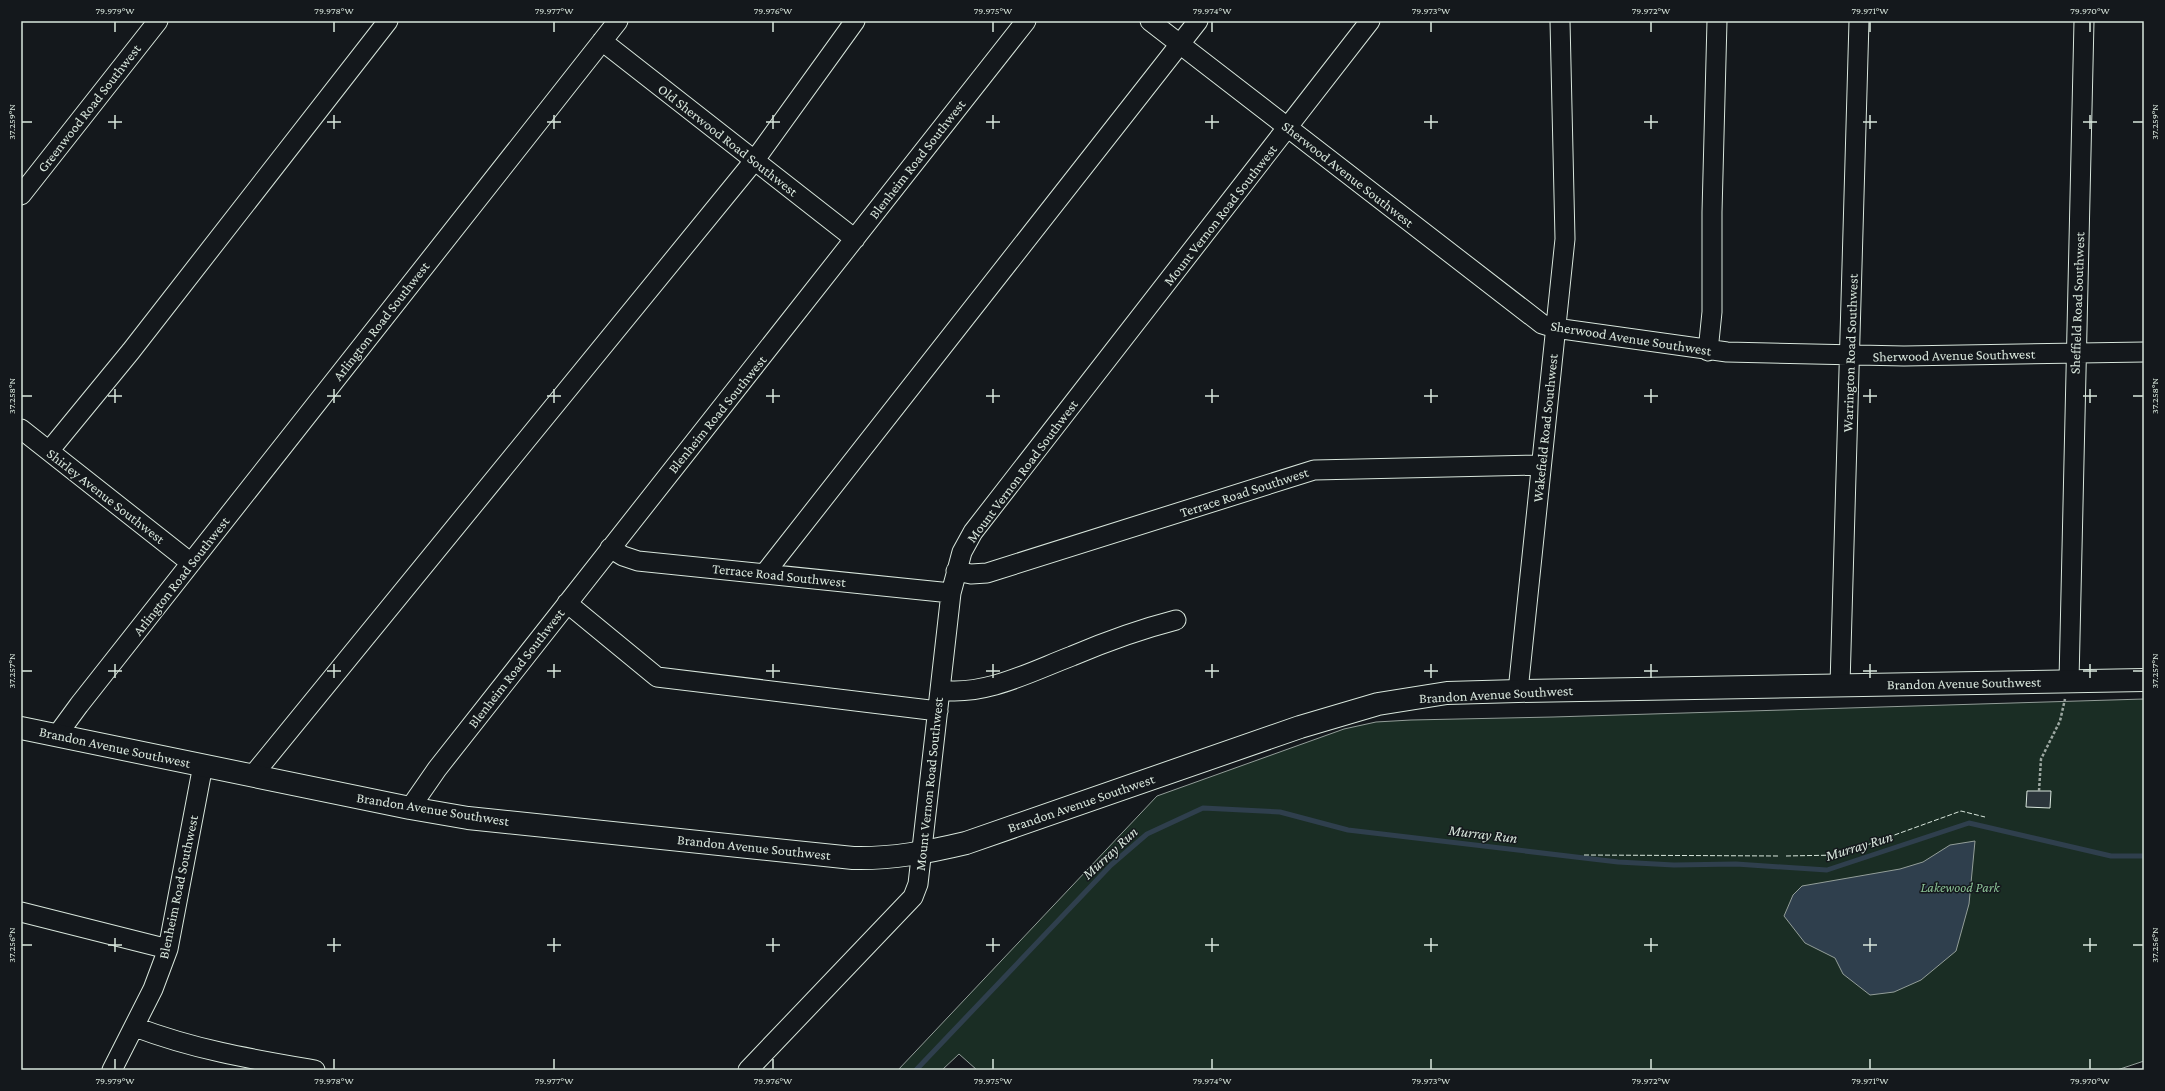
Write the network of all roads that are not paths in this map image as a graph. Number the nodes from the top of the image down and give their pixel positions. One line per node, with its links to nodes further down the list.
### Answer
1 (158, 21): 17 (street, Greenwood Road Southwest)
2 (388, 21): 25 (street)
3 (618, 21): 13 (street, Arlington Road Southwest)
4 (855, 21): 16 (street)
5 (1026, 21): 18 (street, Blenheim Road Southwest)
6 (1150, 21): 14 (street, Sherwood Avenue Southwest)
7 (1198, 21): 14 (street)
8 (1370, 21): 15 (street, Mount Vernon Road Southwest)
9 (1560, 21): 19 (street, Wakefield Road Southwest)
10 (1717, 21): 20 (street)
11 (1859, 21): 23 (street, Warrington Road Southwest)
12 (2084, 21): 22 (street, Sheffield Road Southwest)
13 (602, 41): 16 (street, Old Sherwood Road Southwest); 28 (street, Arlington Road Southwest)
14 (1180, 44): 15 (street, Sherwood Avenue Southwest); 30 (street)
15 (1288, 128): 19 (street, Sherwood Avenue Southwest); 29 (street, Mount Vernon Road Southwest)
16 (754, 161): 18 (street, Old Sherwood Road Southwest); 43 (street)
17 (21, 195)
18 (855, 239): 27 (street, Blenheim Road Southwest)
19 (1556, 328): 20 (street, Sherwood Avenue Southwest); 26 (street, Wakefield Road Southwest)
20 (1708, 351): 23 (street, Sherwood Avenue Southwest)
21 (2144, 352): 22 (street, Sherwood Avenue Southwest)
22 (2076, 353): 23 (street, Sherwood Avenue Southwest); 35 (street, Sheffield Road Southwest)
23 (1850, 356): 36 (street, Warrington Road Southwest)
24 (21, 429): 25 (street, Shirley Avenue Southwest)
25 (49, 451): 28 (street, Shirley Avenue Southwest)
26 (1541, 465): 29 (street, Terrace Road Southwest); 38 (street, Wakefield Road Southwest)
27 (610, 548): 30 (street, Terrace Road Southwest); 32 (street, Blenheim Road Southwest)
28 (191, 563): 41 (street, Arlington Road Southwest)
29 (956, 571): 31 (street, Mount Vernon Road Southwest)
30 (765, 574): 31 (street, Terrace Road Southwest)
31 (951, 593): 37 (street, Mount Vernon Road Southwest)
32 (567, 603): 39 (street); 44 (street, Blenheim Road Southwest)
33 (1176, 620): 37 (street)
34 (2144, 680): 35 (main road, Brandon Avenue Southwest)
35 (2069, 681): 36 (main road, Brandon Avenue Southwest)
36 (1840, 685): 38 (main road, Brandon Avenue Southwest)
37 (940, 690): 39 (street, Mount Vernon Road Southwest)
38 (1518, 691): 45 (main road, Brandon Avenue Southwest)
39 (938, 711): 45 (street, Mount Vernon Road Southwest)
40 (21, 728): 41 (main road, Brandon Avenue Southwest)
41 (58, 735): 42 (main road, Brandon Avenue Southwest)
42 (202, 765): 43 (main road, Brandon Avenue Southwest); 47 (street, Blenheim Road Southwest)
43 (253, 775): 44 (main road, Brandon Avenue Southwest)
44 (410, 808): 45 (main road, Brandon Avenue Southwest)
45 (922, 853): 51 (street, Mount Vernon Road Southwest)
46 (21, 912): 47 (street)
47 (168, 949): 48 (street, Blenheim Road Southwest)
48 (135, 1027): 49 (street, Blenheim Road Southwest); 50 (street)
49 (112, 1070)
50 (315, 1070)
51 (748, 1070)

